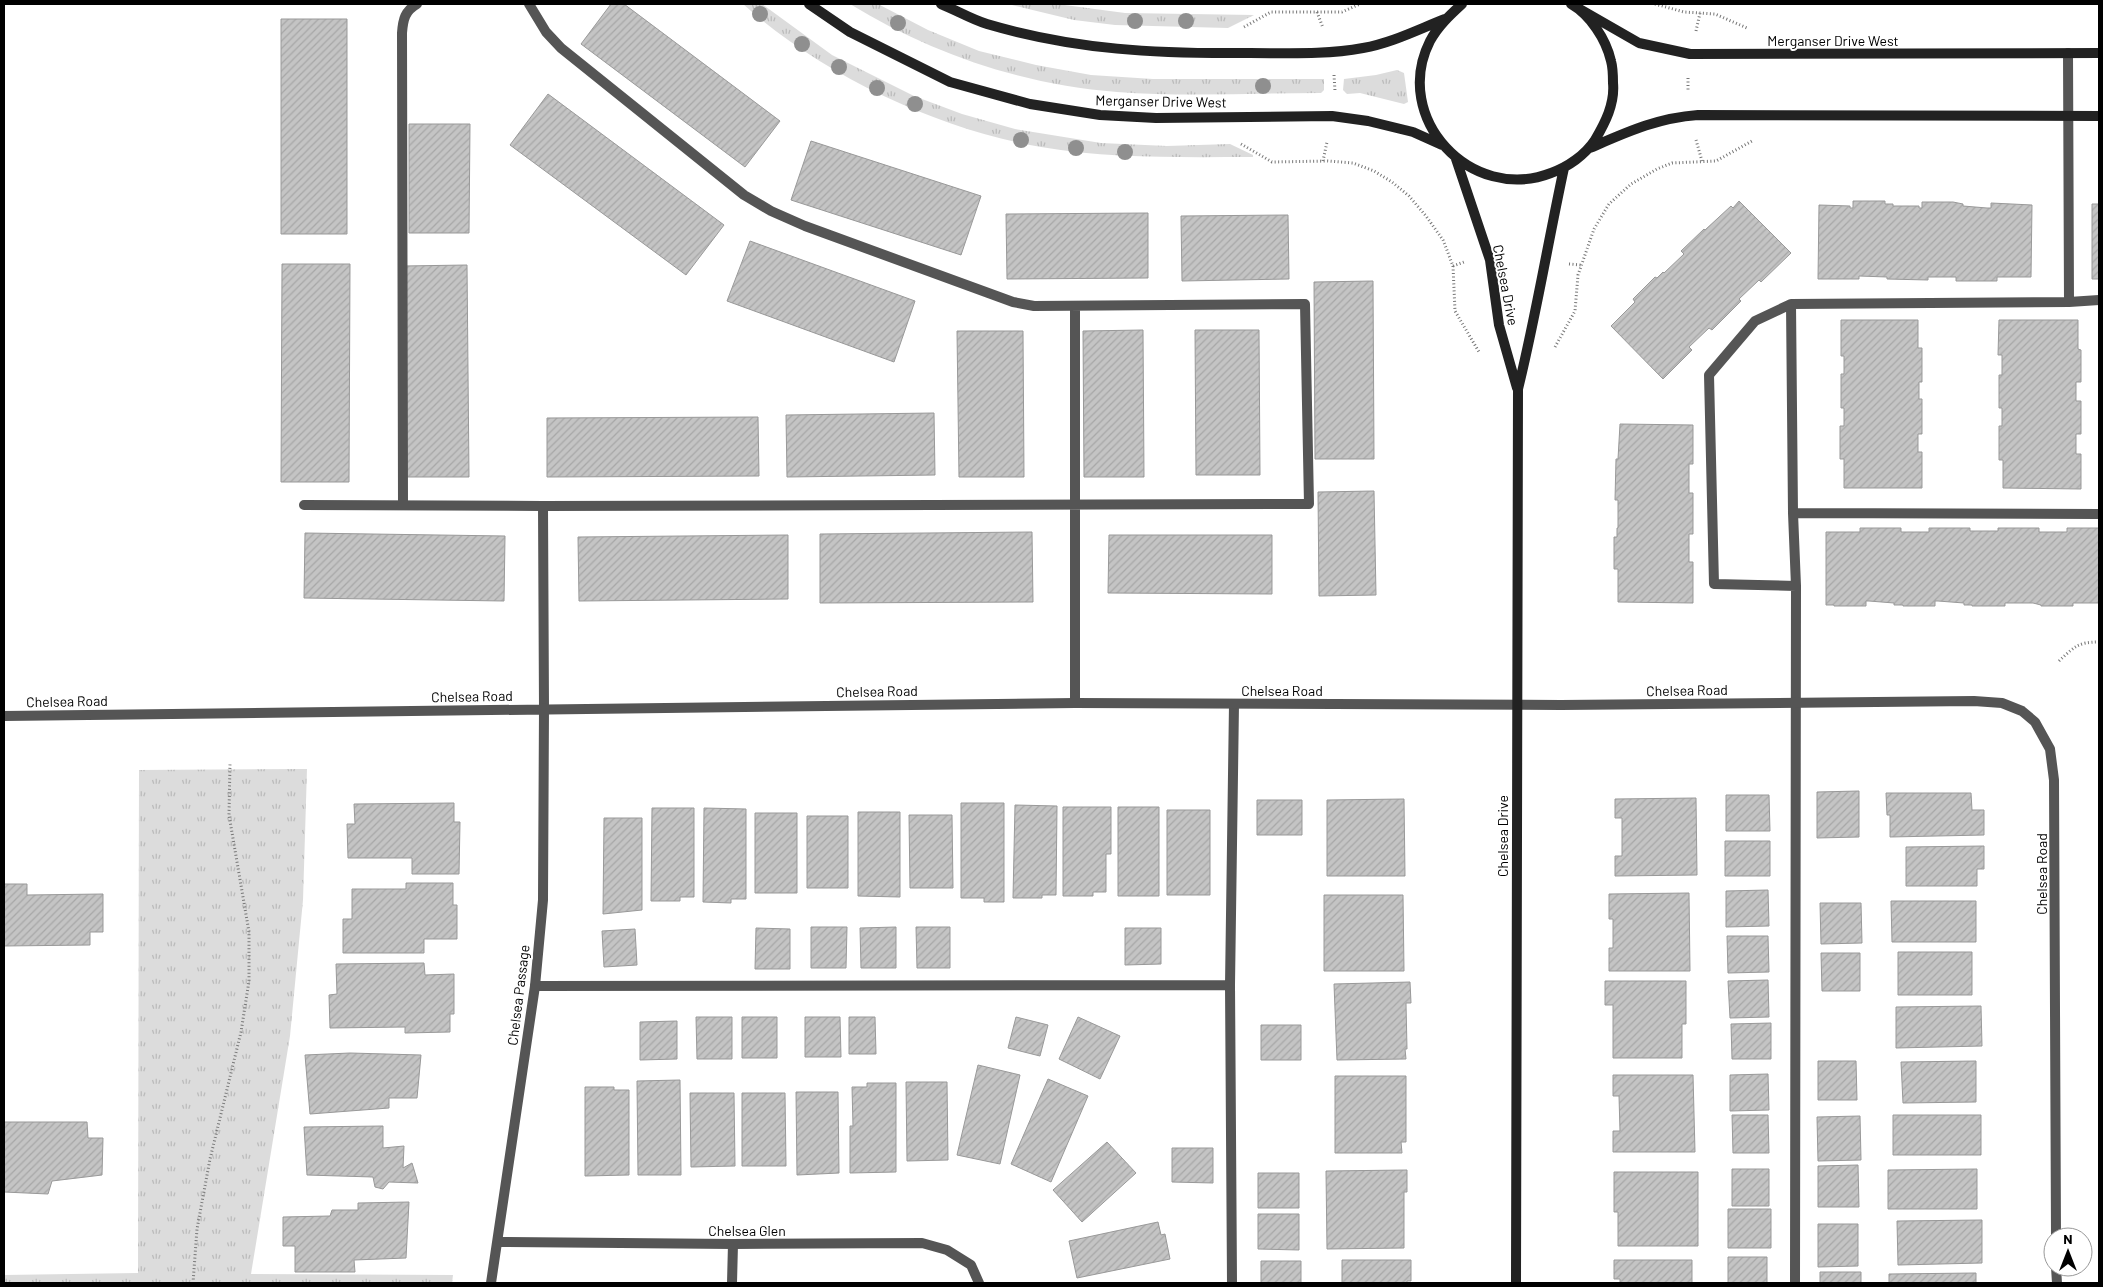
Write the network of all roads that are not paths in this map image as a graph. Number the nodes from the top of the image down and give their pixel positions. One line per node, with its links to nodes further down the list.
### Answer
1 (417, 4): 22 (street)
2 (529, 4): 19 (street)
3 (809, 4): 12 (street, Merganser Drive West)
4 (942, 4): 7 (street, Merganser Drive West)
5 (1462, 4): 7 (street, Merganser Drive West)
6 (1574, 6): 8 (street, Merganser Drive West); 13 (street, Merganser Drive West)
7 (1446, 19): 12 (street, Merganser Drive West)
8 (2068, 53): 9 (street, Merganser Drive West); 10 (street)
9 (2099, 53)
10 (2069, 116): 11 (street, Merganser Drive West); 13 (street, Merganser Drive West); 17 (street)
11 (2099, 116)
12 (1442, 145): 14 (street, Merganser Drive West)
13 (1590, 148): 15 (street, Merganser Drive West)
14 (1456, 159): 15 (street, Merganser Drive West); 20 (street, Chelsea Drive)
15 (1564, 168): 20 (street, Chelsea Drive)
16 (2099, 300): 17 (street)
17 (2069, 302): 18 (street)
18 (1791, 304): 25 (street); 27 (street)
19 (1074, 306): 24 (street); 24 (street)
20 (1518, 389): 31 (street, Chelsea Drive)
21 (304, 505): 22 (street)
22 (403, 505): 23 (street)
23 (543, 506): 24 (street); 32 (street, Chelsea Passage)
24 (1075, 506): 29 (street)
25 (1793, 513): 26 (street); 27 (street)
26 (2099, 514)
27 (1796, 586): 28 (street)
28 (1796, 702): 31 (street, Chelsea Road); 36 (street, Chelsea Road); 44 (street)
29 (1075, 703): 30 (street, Chelsea Road); 32 (street, Chelsea Road)
30 (1234, 704): 31 (street, Chelsea Road); 34 (street)
31 (1516, 705): 43 (street, Chelsea Drive)
32 (544, 708): 33 (street, Chelsea Road); 35 (street, Chelsea Passage)
33 (4, 716)
34 (1230, 985): 35 (street); 42 (street)
35 (535, 986): 37 (street, Chelsea Passage)
36 (2056, 1227)
37 (498, 1242): 38 (street, Chelsea Glen); 39 (street, Chelsea Passage)
38 (732, 1244): 40 (street); 41 (street, Chelsea Glen)
39 (491, 1283)
40 (732, 1283)
41 (979, 1283)
42 (1232, 1283)
43 (1516, 1283)
44 (1795, 1283)

